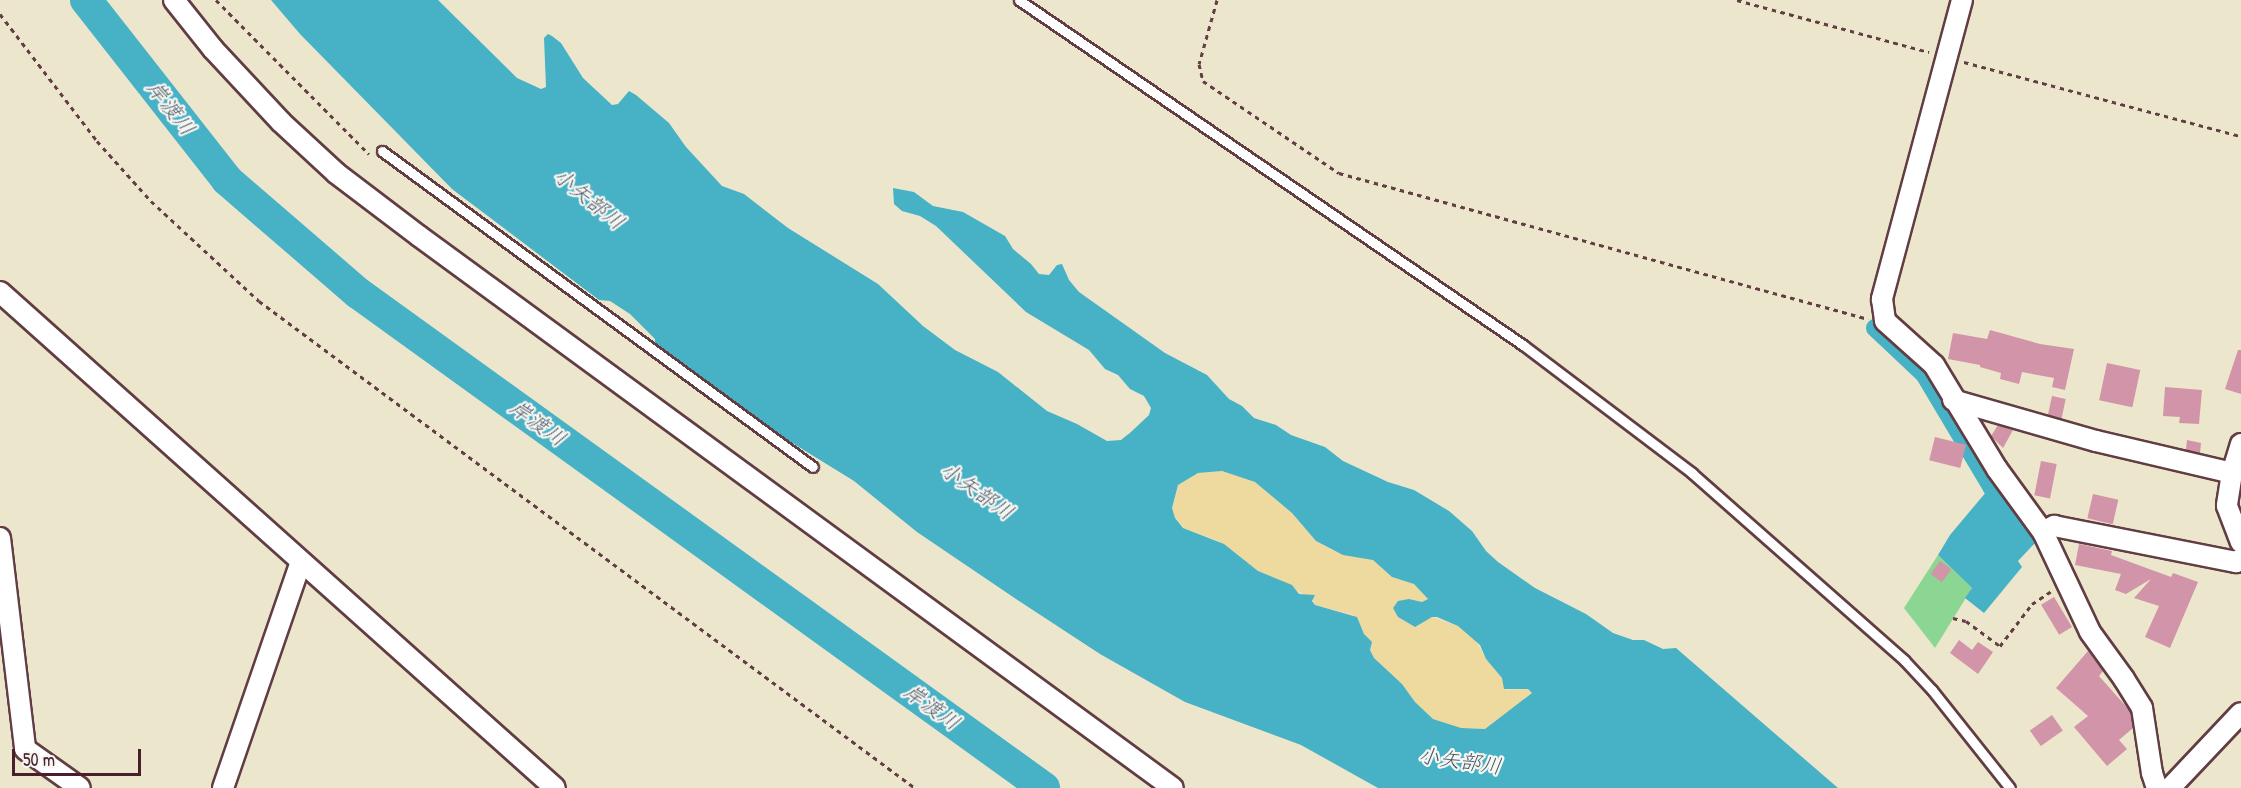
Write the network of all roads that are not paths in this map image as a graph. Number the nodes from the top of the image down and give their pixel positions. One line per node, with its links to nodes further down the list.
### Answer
1 (174, 0): 19 (street)
2 (1019, 0): 20 (lane)
3 (1962, 0): 6 (street)
4 (382, 151): 8 (lane)
5 (0, 292): 14 (street)
6 (1953, 400): 9 (street); 10 (street)
7 (2241, 444): 9 (street)
8 (813, 466)
9 (2232, 473): 12 (street)
10 (2043, 532): 13 (street); 21 (street)
11 (0, 538): 16 (street)
12 (2241, 542)
13 (2241, 560)
14 (301, 562): 17 (street); 18 (street)
15 (2241, 713): 22 (street)
16 (80, 788)
17 (223, 788)
18 (555, 788)
19 (1173, 788)
20 (2010, 788)
21 (2157, 788)
22 (2170, 788)

